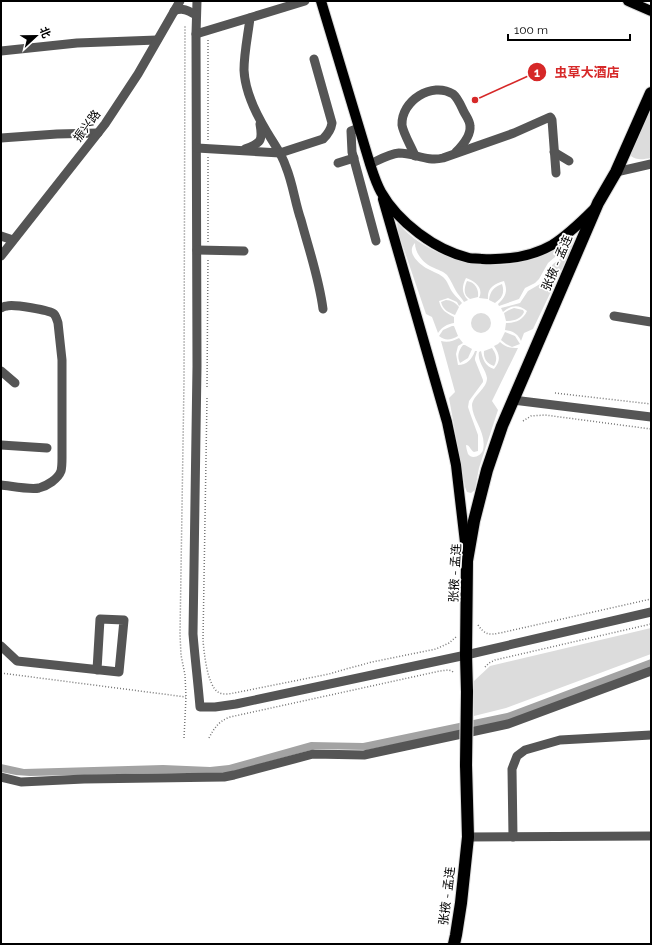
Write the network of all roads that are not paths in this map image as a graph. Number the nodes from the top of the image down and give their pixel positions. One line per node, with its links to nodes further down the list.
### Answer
1 (180, 1): 6 (street, 振兴路)
2 (197, 1): 8 (street)
3 (304, 1): 9 (street)
4 (628, 1): 7 (main road)
5 (323, 2): 16 (main road)
6 (174, 11): 8 (street); 11 (street, 振兴路)
7 (651, 11)
8 (196, 15): 10 (street)
9 (250, 18): 10 (street); 15 (street)
10 (196, 34): 19 (street)
11 (157, 40): 12 (street); 17 (street, 振兴路)
12 (1, 51)
13 (314, 59): 22 (street)
14 (651, 93): 30 (highway, 张掖 - 孟连)
15 (260, 118): 20 (street); 22 (street)
16 (359, 128): 25 (street); 28 (main road)
17 (98, 133): 18 (street); 35 (street, 振兴路)
18 (1, 138)
19 (197, 148): 20 (street); 37 (street)
20 (242, 150): 22 (street)
21 (554, 152): 23 (street); 26 (street); 31 (street)
22 (280, 153): 41 (street)
23 (455, 153): 24 (street); 24 (street)
24 (415, 156): 28 (street)
25 (354, 158): 27 (street); 36 (street)
26 (569, 161)
27 (338, 163)
28 (370, 164): 32 (main road)
29 (651, 164): 30 (street)
30 (616, 172): 33 (highway, 张掖 - 孟连)
31 (556, 173)
32 (382, 193): 33 (main road); 51 (main road)
33 (598, 203): 46 (highway, 张掖 - 孟连)
34 (1, 236): 35 (street)
35 (13, 240): 39 (street, 振兴路)
36 (376, 241)
37 (197, 250): 38 (street); 54 (street)
38 (244, 251)
39 (1, 256)
40 (1, 308): 50 (street)
41 (323, 309)
42 (614, 316): 43 (street)
43 (651, 322)
44 (1, 371): 45 (street)
45 (15, 383)
46 (513, 400): 47 (street); 51 (highway, 张掖 - 孟连)
47 (651, 417)
48 (1, 444): 49 (street)
49 (47, 448)
50 (1, 485)
51 (467, 561): 54 (highway, 张掖 - 孟连)
52 (651, 612): 54 (street)
53 (1, 646): 55 (street)
54 (466, 655): 60 (highway, 张掖 - 孟连, bridge)
55 (97, 670): 55 (street)
56 (651, 671): 58 (street)
57 (651, 735): 61 (street)
58 (1, 777)
59 (651, 836): 61 (street)
60 (468, 837): 61 (street); 62 (highway, 张掖 - 孟连)
61 (513, 837)
62 (454, 944)

